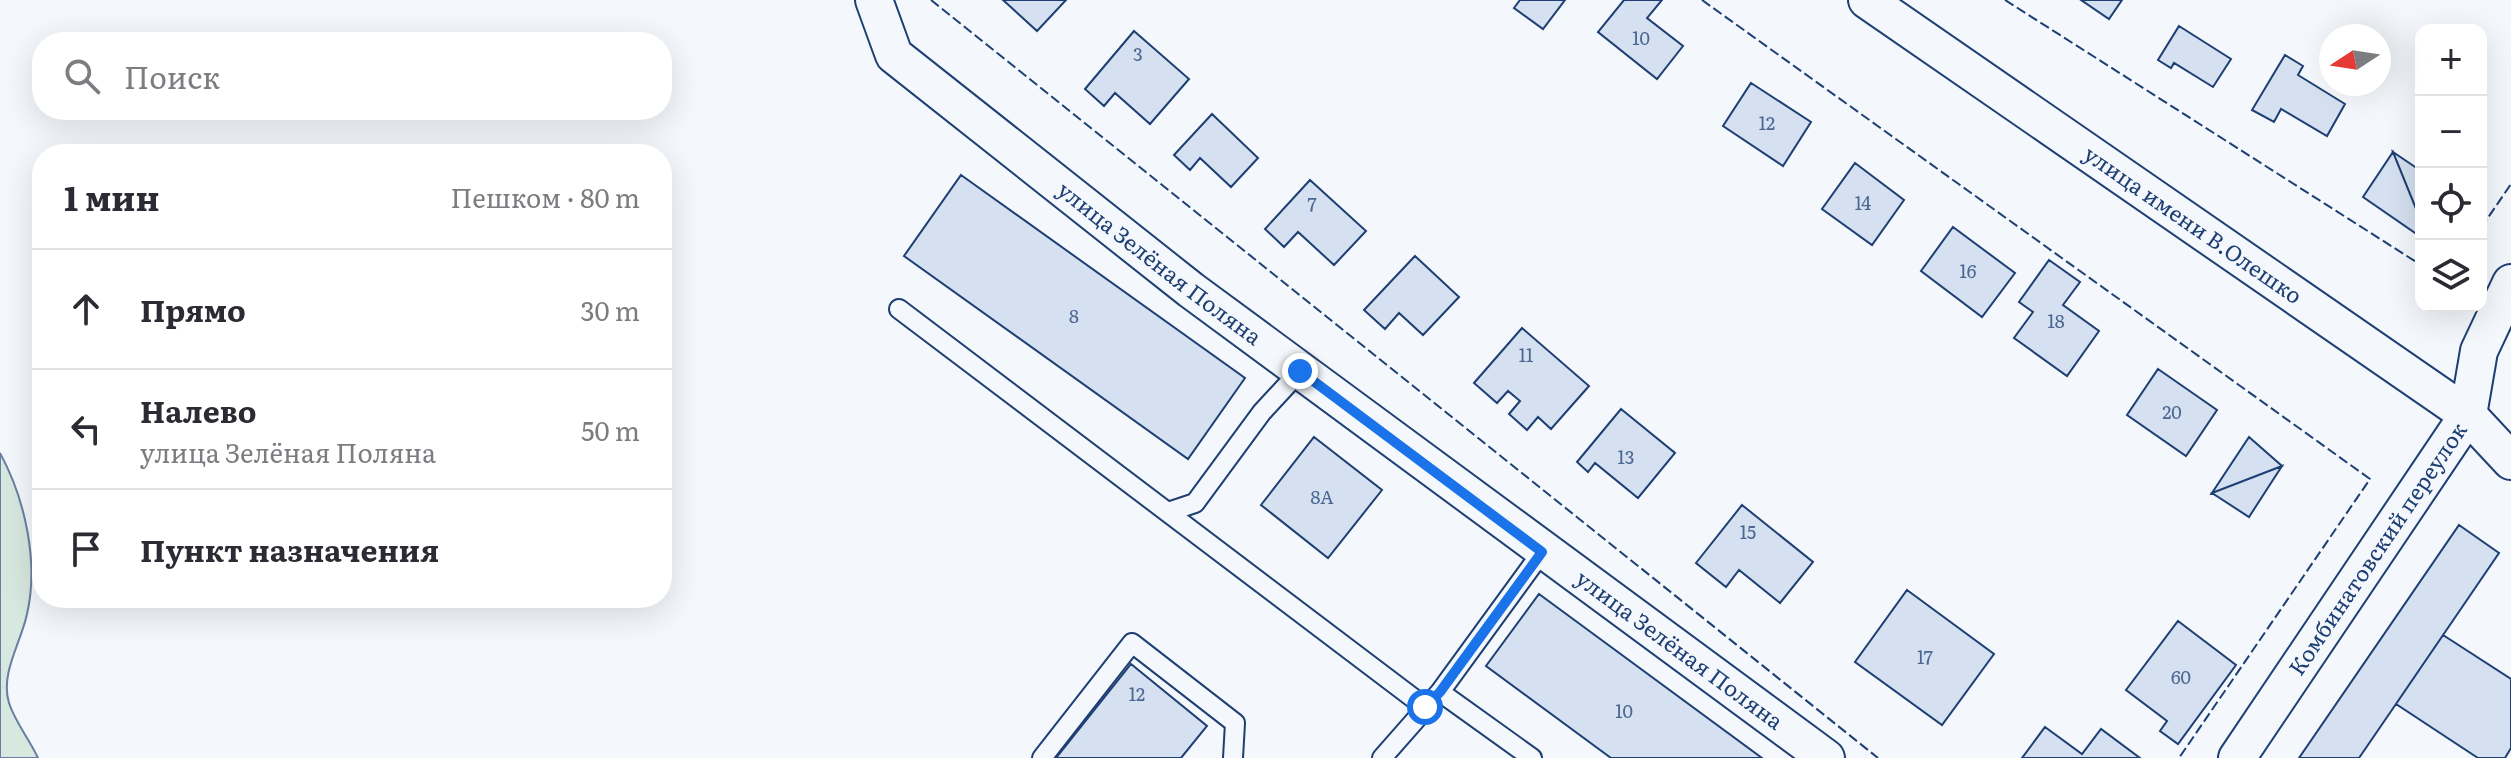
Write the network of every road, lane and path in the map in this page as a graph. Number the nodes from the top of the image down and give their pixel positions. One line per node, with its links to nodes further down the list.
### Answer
1 (874, 0): 5 (street, улица Зелёная Поляна)
2 (1867, 0): 6 (street, улица имени В.Олешко)
3 (2511, 283): 6 (street, Комбинатовский переулок)
4 (899, 309): 8 (lane)
5 (1300, 371): 8 (lane); 9 (street, улица Зелёная Поляна)
6 (2468, 415): 7 (street, улица имени В.Олешко); 17 (street, Комбинатовский переулок)
7 (2511, 461)
8 (1168, 512): 11 (lane)
9 (1542, 552): 10 (lane); 16 (street, улица Зелёная Поляна)
10 (1440, 692): 11 (lane); 15 (lane)
11 (1425, 707): 14 (lane)
12 (1042, 758): 13 (lane)
13 (1233, 758)
14 (1382, 758)
15 (1532, 758)
16 (1826, 758)
17 (2237, 758)

